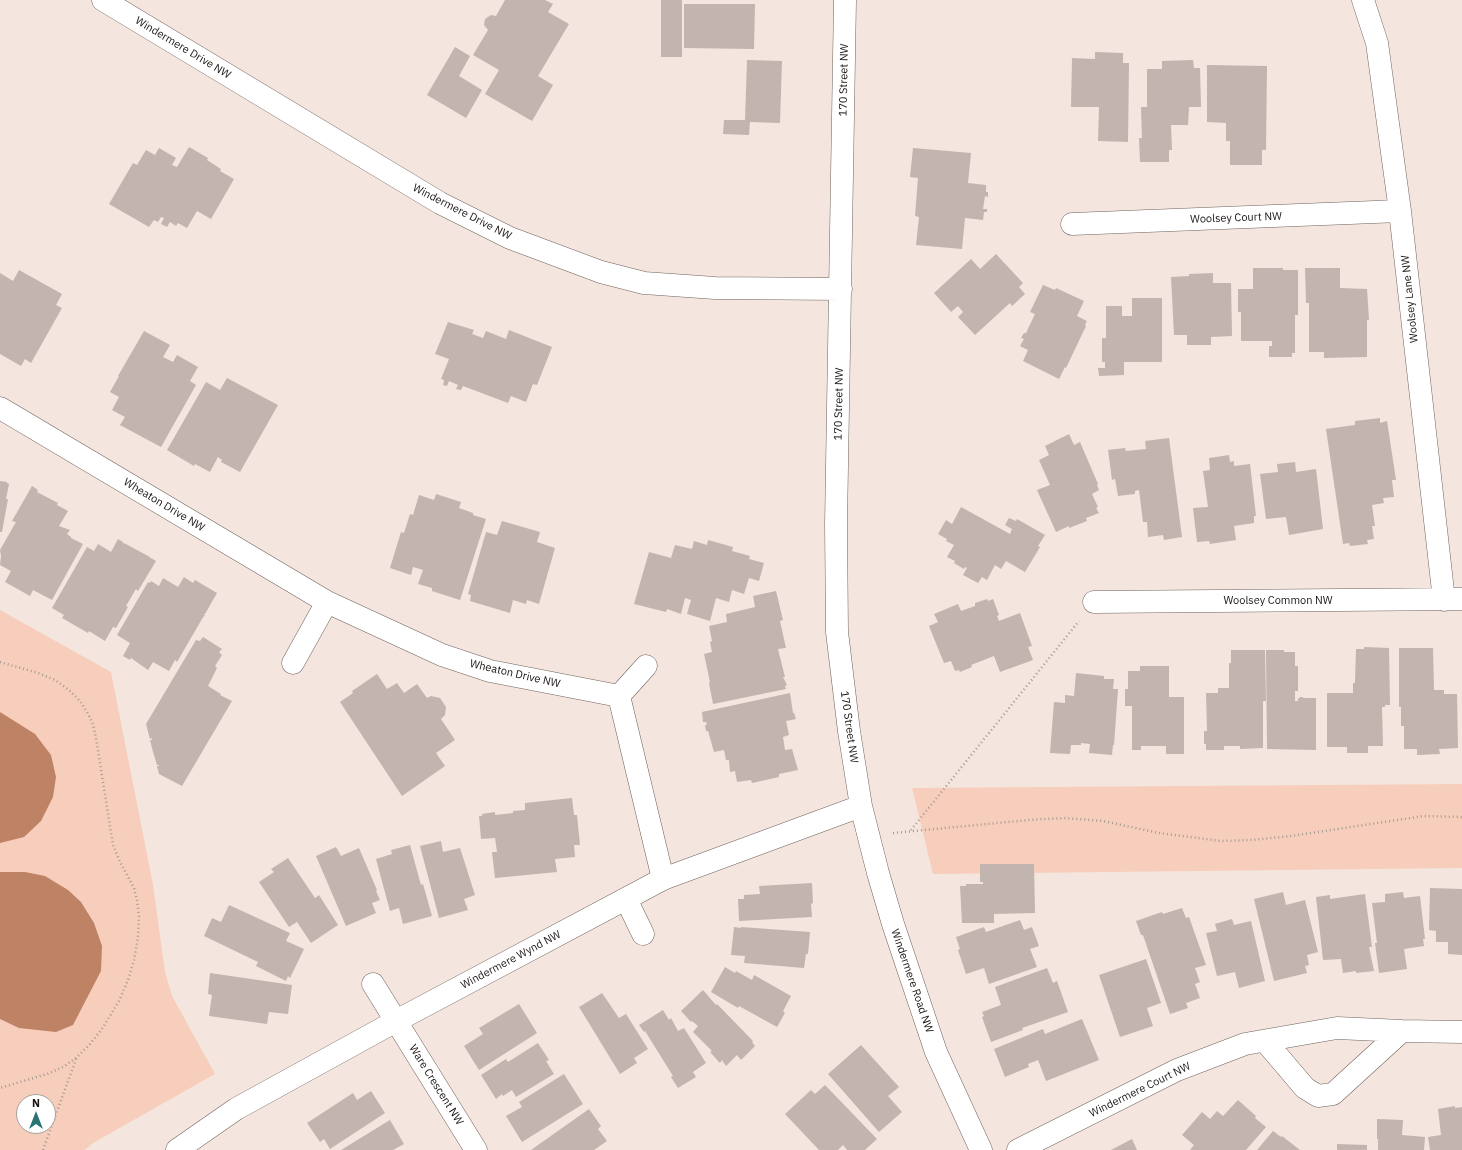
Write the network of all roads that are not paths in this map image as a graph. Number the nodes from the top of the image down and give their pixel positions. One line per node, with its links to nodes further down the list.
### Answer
1 (103, 0): 6 (street, Windermere Drive NW)
2 (845, 0): 6 (street, 170 Street NW)
3 (1363, 0): 4 (street, Woolsey Lane NW)
4 (1400, 211): 5 (street, Woolsey Court NW); 8 (street, Woolsey Lane NW)
5 (1072, 224)
6 (841, 289): 14 (street, 170 Street NW)
7 (0, 408): 9 (street, Wheaton Drive NW)
8 (1453, 599): 10 (street, Woolsey Common NW)
9 (327, 602): 11 (street); 13 (street, Wheaton Drive NW)
10 (1094, 602)
11 (293, 663)
12 (646, 666): 13 (street)
13 (619, 696): 15 (street)
14 (861, 806): 15 (street, Windermere Wynd NW); 25 (street, Windermere Road NW)
15 (663, 879): 16 (street, Windermere Wynd NW)
16 (626, 899): 17 (street); 19 (street, Windermere Wynd NW)
17 (643, 934)
18 (373, 984): 19 (street)
19 (396, 1021): 23 (street, Windermere Wynd NW); 24 (street, Ware Crescent NW)
20 (1402, 1031): 21 (street, Windermere Court NW); 22 (street, Windermere Court NW); 22 (street)
21 (1462, 1032)
22 (1265, 1041): 26 (street, Windermere Court NW)
23 (177, 1150)
24 (476, 1150)
25 (981, 1150)
26 (1018, 1150)

